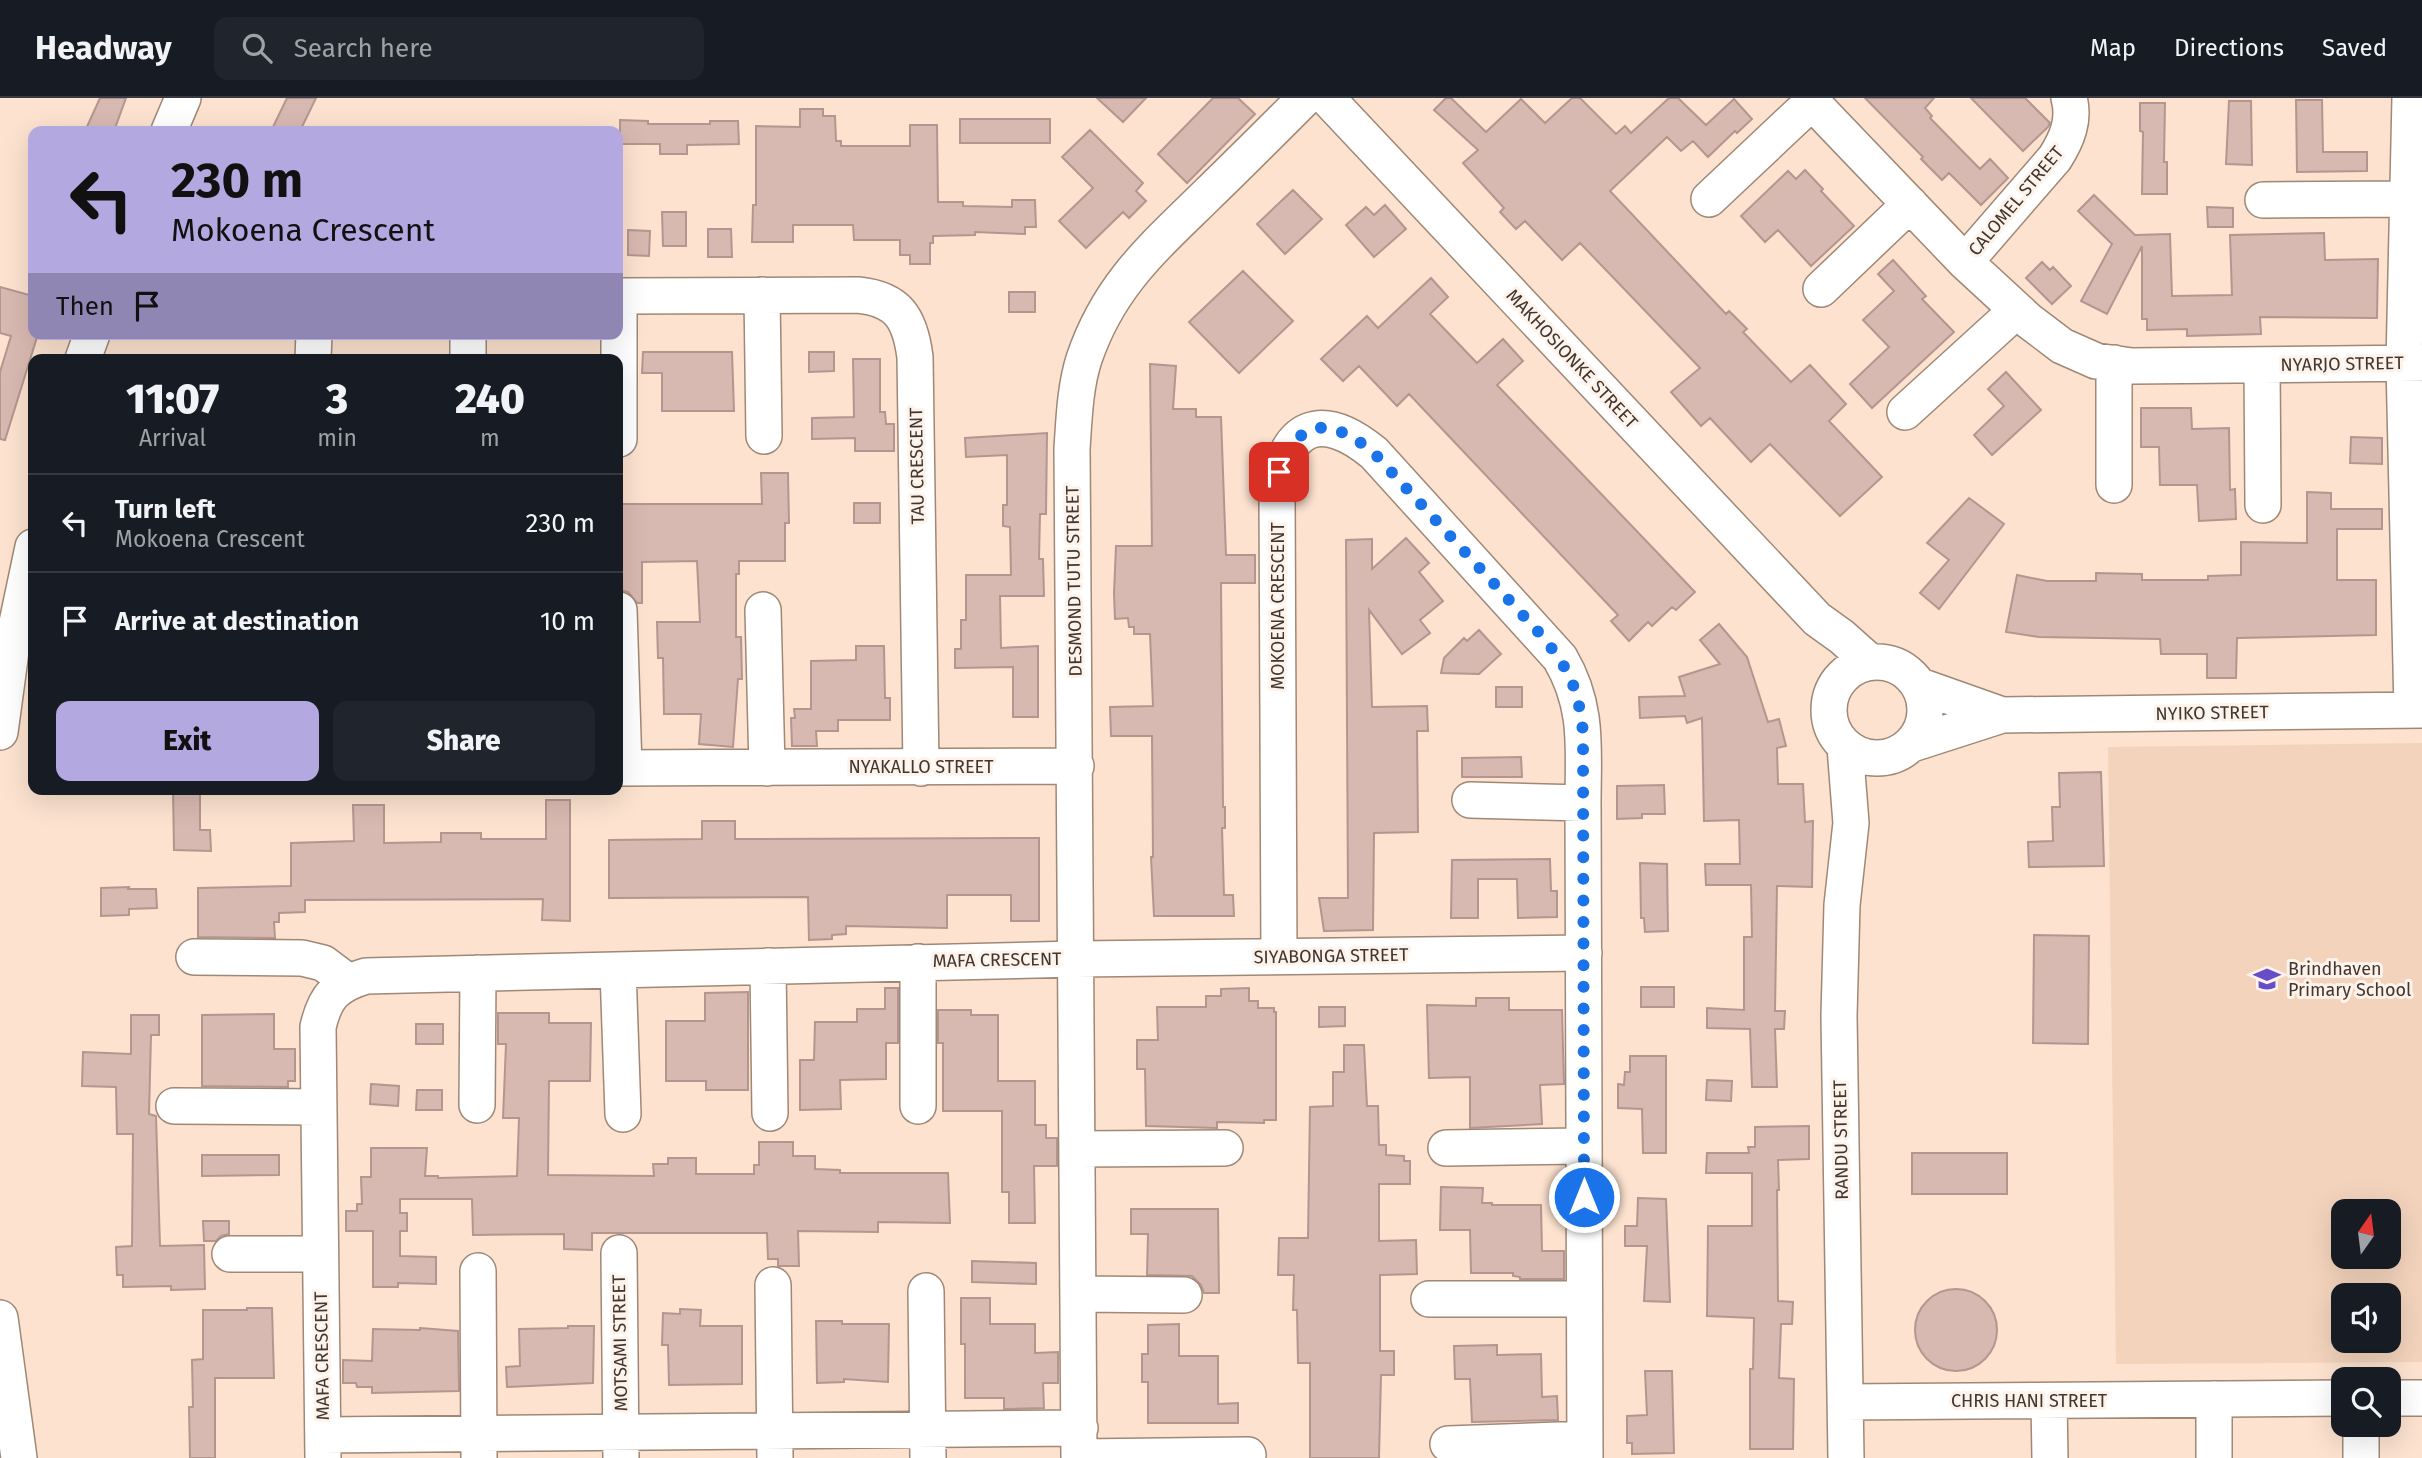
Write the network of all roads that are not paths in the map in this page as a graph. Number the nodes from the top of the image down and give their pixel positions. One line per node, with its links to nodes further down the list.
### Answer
1 (183, 98): 7 (street)
2 (1306, 98): 35 (street, DESMOND TUTU STREET)
3 (1327, 98): 26 (street, MAKHOSIONKE STREET)
4 (2069, 98): 12 (street, CALOMEL STREET)
5 (2410, 98): 9 (street)
6 (1810, 100): 8 (street, NYARJO STREET); 11 (street, NYARJO STREET)
7 (171, 126)
8 (1709, 199)
9 (2408, 199): 10 (street); 18 (street)
10 (2263, 200)
11 (1910, 204): 12 (street, NYARJO STREET); 13 (street)
12 (1965, 262): 16 (street, NYARJO STREET)
13 (1821, 289)
14 (762, 295): 15 (street, TAU CRESCENT); 21 (street); 38 (street, TAU CRESCENT)
15 (623, 296)
16 (2017, 310): 17 (street, NYARJO STREET); 20 (street)
17 (2114, 363): 19 (street, NYARJO STREET); 22 (street)
18 (2413, 363): 19 (street, NYARJO STREET); 30 (street)
19 (2262, 365): 23 (street, NYARJO STREET)
20 (1905, 412)
21 (764, 436)
22 (2114, 485)
23 (2263, 505)
24 (28, 571): 32 (street)
25 (763, 610): 37 (street)
26 (1817, 620): 27 (street, MAKHOSIONKE STREET); 29 (street, MAKHOSIONKE STREET)
27 (1870, 662): 28 (street); 29 (street)
28 (1920, 686): 31 (street, NYIKO STREET); 34 (street)
29 (1832, 693): 33 (street)
30 (2417, 710): 31 (street, NYIKO STREET)
31 (2002, 715): 34 (street, NYIKO STREET)
32 (0, 732)
33 (1845, 747): 34 (street); 41 (street, RANDU STREET)
34 (1900, 751): 41 (street, RANDU STREET)
35 (1076, 766): 38 (street, NYAKALLO STREET); 45 (street, DESMOND TUTU STREET)
36 (623, 768): 37 (street, NYAKALLO STREET)
37 (766, 768): 38 (street, NYAKALLO STREET)
38 (921, 768)
39 (1470, 800): 40 (street)
40 (1583, 803): 42 (street, MOKOENA CRESCENT); 43 (street, MOKOENA CRESCENT)
41 (1850, 823): 77 (street, RANDU STREET)
42 (1584, 953): 43 (street, SIYABONGA STREET); 57 (street, MOKOENA CRESCENT)
43 (1279, 956): 45 (street, SIYABONGA STREET)
44 (194, 957): 50 (street)
45 (1077, 959): 46 (street, MAFA CRESCENT); 60 (street, DESMOND TUTU STREET)
46 (918, 962): 47 (street, MAFA CRESCENT); 53 (street, MAFA CRESCENT)
47 (768, 966): 48 (street, MAFA CRESCENT); 55 (street)
48 (618, 970): 49 (street, MAFA CRESCENT); 56 (street)
49 (478, 973): 50 (street, MAFA CRESCENT); 51 (street)
50 (347, 981): 54 (street, MAFA CRESCENT)
51 (477, 1105)
52 (174, 1106): 54 (street)
53 (918, 1106)
54 (318, 1107): 63 (street, MAFA CRESCENT)
55 (770, 1113)
56 (623, 1114)
57 (1584, 1146): 59 (street); 70 (street, MOKOENA CRESCENT)
58 (1225, 1148): 60 (street)
59 (1446, 1148)
60 (1078, 1149): 67 (street, DESMOND TUTU STREET)
61 (619, 1253): 81 (street, MOTSAMI STREET)
62 (230, 1254): 63 (street)
63 (320, 1254): 83 (street, MAFA CRESCENT)
64 (478, 1271): 84 (street)
65 (773, 1285): 82 (street)
66 (926, 1291): 79 (street)
67 (1079, 1294): 68 (street); 85 (street, DESMOND TUTU STREET)
68 (1184, 1295)
69 (1429, 1299): 70 (street)
70 (1584, 1299): 86 (street, MOKOENA CRESCENT)
71 (0, 1318): 88 (street)
72 (2331, 1398): 75 (street, CHRIS HANI STREET)
73 (2401, 1398): 74 (street)
74 (2422, 1398)
75 (2214, 1399): 76 (street, CHRIS HANI STREET); 91 (street)
76 (2049, 1401): 77 (street, CHRIS HANI STREET); 90 (street)
77 (1845, 1402): 89 (street, RANDU STREET)
78 (2361, 1437): 92 (street)
79 (928, 1444): 82 (street, MOTSAMI STREET); 85 (street, MOTSAMI STREET)
80 (1448, 1444): 86 (street, MOKOENA CRESCENT)
81 (621, 1445): 82 (street, MOTSAMI STREET); 84 (street, MOTSAMI STREET)
82 (775, 1445)
83 (323, 1446): 84 (street, MOTSAMI STREET)
84 (479, 1446)
85 (1080, 1448): 87 (street)
86 (1585, 1449)
87 (1248, 1455)
88 (19, 1458)
89 (1846, 1458)
90 (2050, 1458)
91 (2214, 1458)
92 (2361, 1458)

